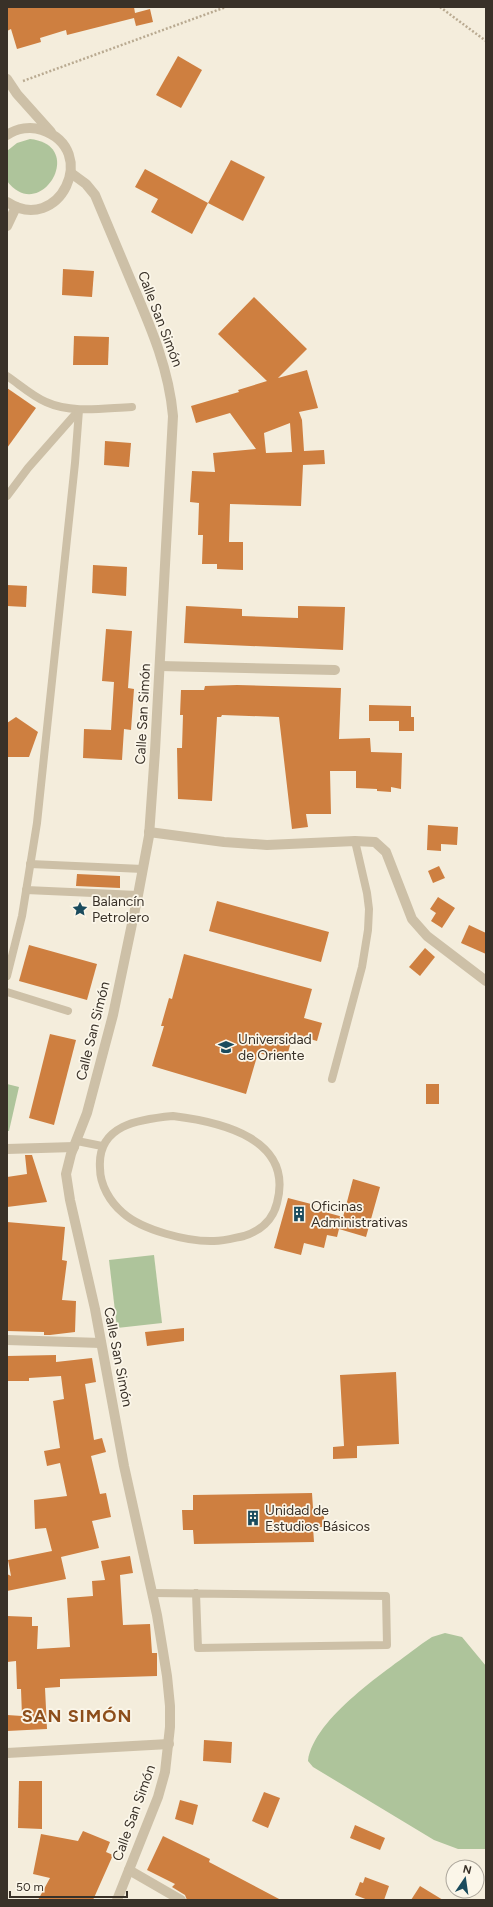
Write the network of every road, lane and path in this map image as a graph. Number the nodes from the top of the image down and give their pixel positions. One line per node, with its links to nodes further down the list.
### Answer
1 (226, 7): 4 (path)
2 (440, 7): 3 (path)
3 (486, 41)
4 (9, 82): 6 (street)
5 (7, 135): 6 (street)
6 (57, 138): 7 (street)
7 (71, 173): 8 (street); 14 (street, Calle San Simón)
8 (12, 204): 9 (street)
9 (7, 226)
10 (7, 376): 12 (lane)
11 (132, 407): 12 (lane)
12 (79, 410): 13 (lane); 18 (lane)
13 (7, 496)
14 (160, 666): 15 (street); 16 (street, Calle San Simón)
15 (336, 670)
16 (149, 832): 17 (street); 19 (street, Calle San Simón)
17 (355, 841): 23 (street); 26 (lane)
18 (30, 864): 19 (lane); 20 (lane)
19 (143, 870): 21 (street, Calle San Simón)
20 (26, 890): 21 (lane); 22 (lane)
21 (138, 895): 27 (street, Calle San Simón)
22 (7, 976)
23 (486, 981)
24 (7, 992): 25 (lane)
25 (68, 1011)
26 (332, 1079)
27 (75, 1144): 28 (lane); 29 (street); 31 (street, Calle San Simón)
28 (102, 1146): 28 (lane)
29 (7, 1149)
30 (7, 1340): 31 (street)
31 (101, 1343): 32 (street, Calle San Simón)
32 (152, 1593): 33 (lane); 34 (street, Calle San Simón)
33 (196, 1593): 33 (lane)
34 (169, 1744): 35 (street); 36 (street, Calle San Simón)
35 (7, 1753)
36 (129, 1870): 37 (street, Calle San Simón); 38 (street)
37 (117, 1900)
38 (181, 1900)

